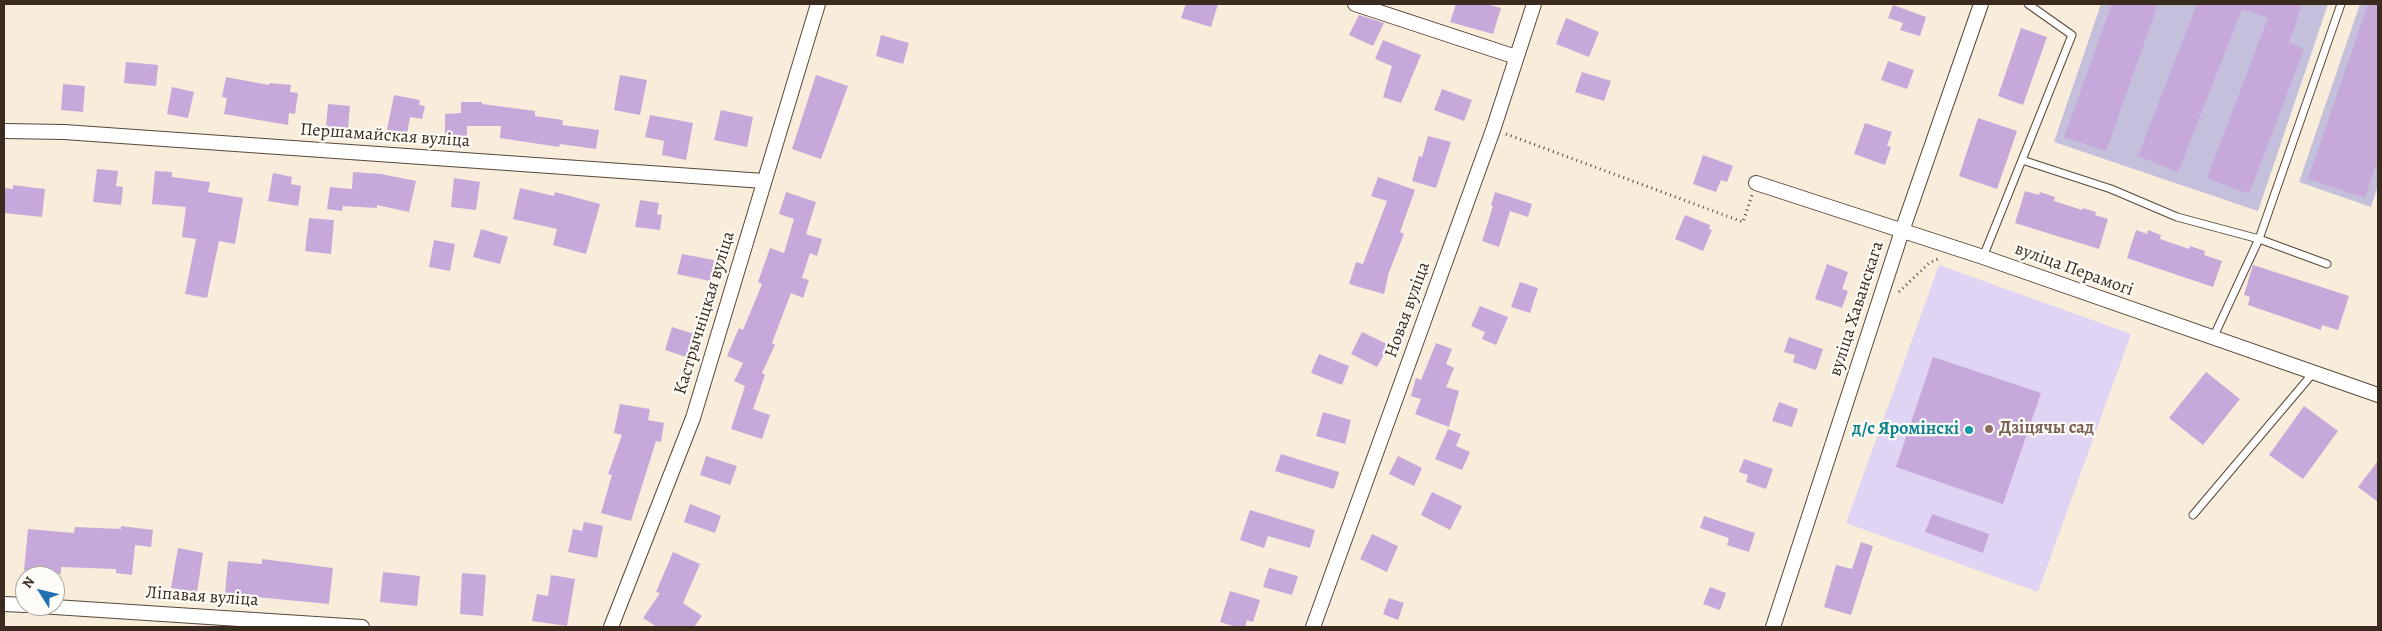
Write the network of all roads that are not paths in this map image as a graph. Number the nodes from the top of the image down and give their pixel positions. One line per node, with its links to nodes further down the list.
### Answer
1 (818, 4): 10 (street, Кастрычніцкая вуліца)
2 (1355, 4): 7 (street)
3 (1534, 4): 7 (street, Новая вуліца)
4 (1981, 4): 12 (street, вуліца Хаванскага)
5 (2028, 4): 9 (lane)
6 (2341, 4): 13 (lane)
7 (1516, 57): 23 (street, Новая вуліца)
8 (4, 130): 10 (street, Першамайская вуліца)
9 (2022, 160): 13 (lane); 14 (lane)
10 (764, 181): 22 (street, Кастрычніцкая вуліца)
11 (1756, 183): 12 (street, вуліца Перамогі)
12 (1902, 231): 14 (street, вуліца Перамогі); 24 (street, вуліца Хаванскага)
13 (2259, 240): 15 (lane); 16 (lane)
14 (1983, 257): 16 (street, вуліца Перамогі)
15 (2327, 264)
16 (2212, 338): 17 (street, вуліца Перамогі)
17 (2314, 372): 18 (street, вуліца Перамогі); 19 (lane)
18 (2378, 395)
19 (2194, 515)
20 (65, 608): 21 (street, Ліпавая вуліца)
21 (362, 627)
22 (611, 627)
23 (1313, 627)
24 (1773, 627)

